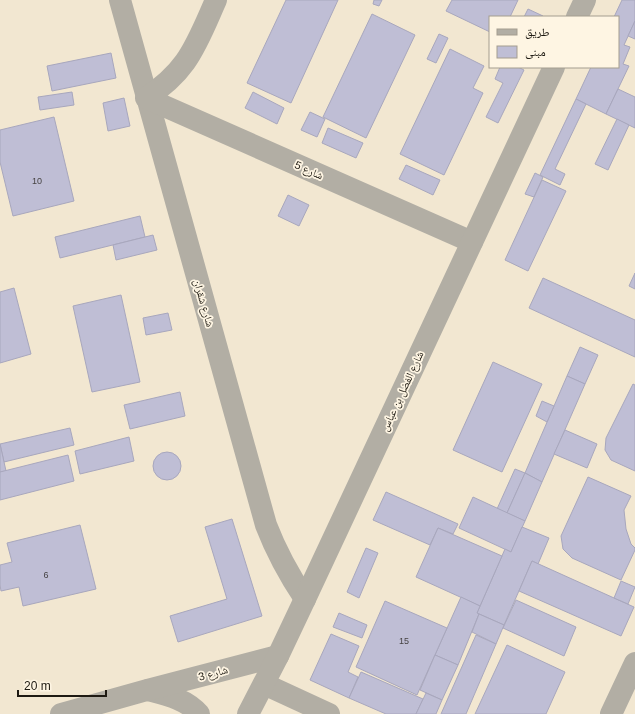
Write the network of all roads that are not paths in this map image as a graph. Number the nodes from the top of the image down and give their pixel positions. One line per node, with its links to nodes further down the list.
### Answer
1 (120, 0): 6 (street, شارع شقران)
2 (216, 0): 6 (street)
3 (585, 0): 4 (street)
4 (577, 16)
5 (554, 68): 7 (street, شارع الفضل بن عباس)
6 (146, 98): 7 (street, شارع 5); 8 (street, شارع شقران)
7 (472, 242): 8 (street, شارع الفضل بن عباس)
8 (305, 599): 9 (street, شارع الفضل بن عباس)
9 (278, 656): 11 (street, شارع الفضل بن عباس); 12 (street, شارع 3)
10 (635, 663): 17 (street)
11 (264, 684): 15 (street, شارع الفضل بن عباس); 16 (street)
12 (147, 690): 13 (street, شارع 3); 14 (street, شارع 3)
13 (61, 714)
14 (199, 714)
15 (248, 714)
16 (329, 714)
17 (611, 714)

